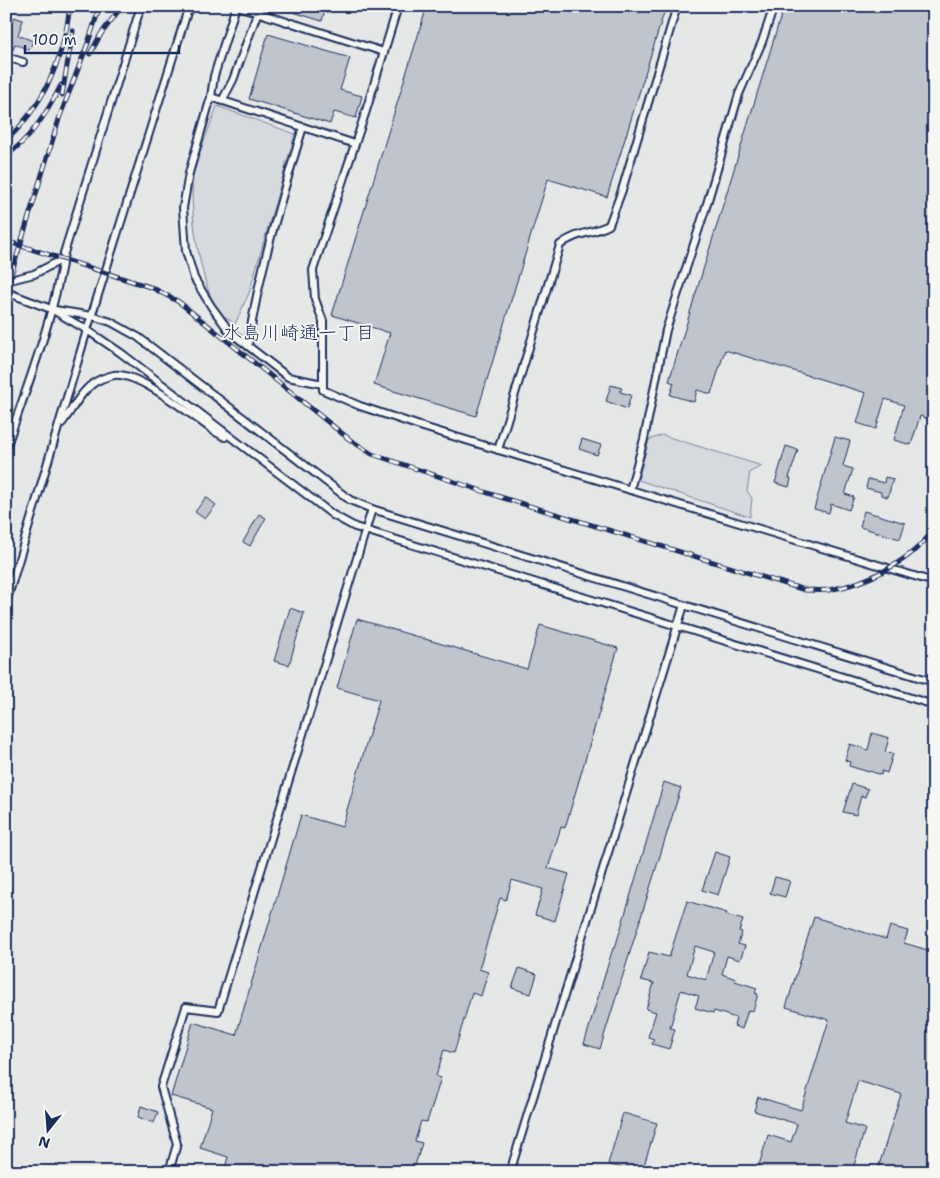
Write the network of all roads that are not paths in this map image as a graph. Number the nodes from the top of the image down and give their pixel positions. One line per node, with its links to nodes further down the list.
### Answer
1 (8, 6): 9 (lane)
2 (140, 6): 17 (lane)
3 (189, 6): 21 (lane)
4 (237, 6): 8 (lane); 13 (lane)
5 (398, 6): 10 (lane)
6 (677, 6): 28 (lane)
7 (774, 6): 29 (lane)
8 (259, 9): 10 (lane); 14 (lane)
9 (6, 12)
10 (384, 52): 16 (lane)
11 (6, 57): 12 (lane)
12 (23, 62)
13 (211, 98): 14 (lane); 23 (lane)
14 (222, 101): 15 (lane)
15 (302, 127): 16 (lane); 23 (lane)
16 (355, 144): 24 (lane)
17 (63, 258): 18 (lane); 20 (lane)
18 (6, 281)
19 (6, 292): 20 (lane)
20 (51, 309): 21 (lane); 22 (lane); 27 (lane)
21 (92, 316): 22 (lane); 30 (lane)
22 (87, 330): 25 (lane); 26 (lane)
23 (248, 346): 24 (lane)
24 (323, 384): 28 (lane)
25 (59, 427): 26 (lane); 33 (lane)
26 (242, 446): 31 (lane)
27 (6, 448)
28 (498, 450): 29 (lane)
29 (630, 490): 32 (lane)
30 (372, 509): 31 (lane); 34 (lane)
31 (365, 531): 35 (lane); 38 (lane)
32 (934, 582)
33 (6, 603)
34 (684, 604): 35 (lane); 36 (lane)
35 (678, 626): 37 (lane); 39 (lane)
36 (932, 681)
37 (934, 705)
38 (169, 1172)
39 (510, 1172)

